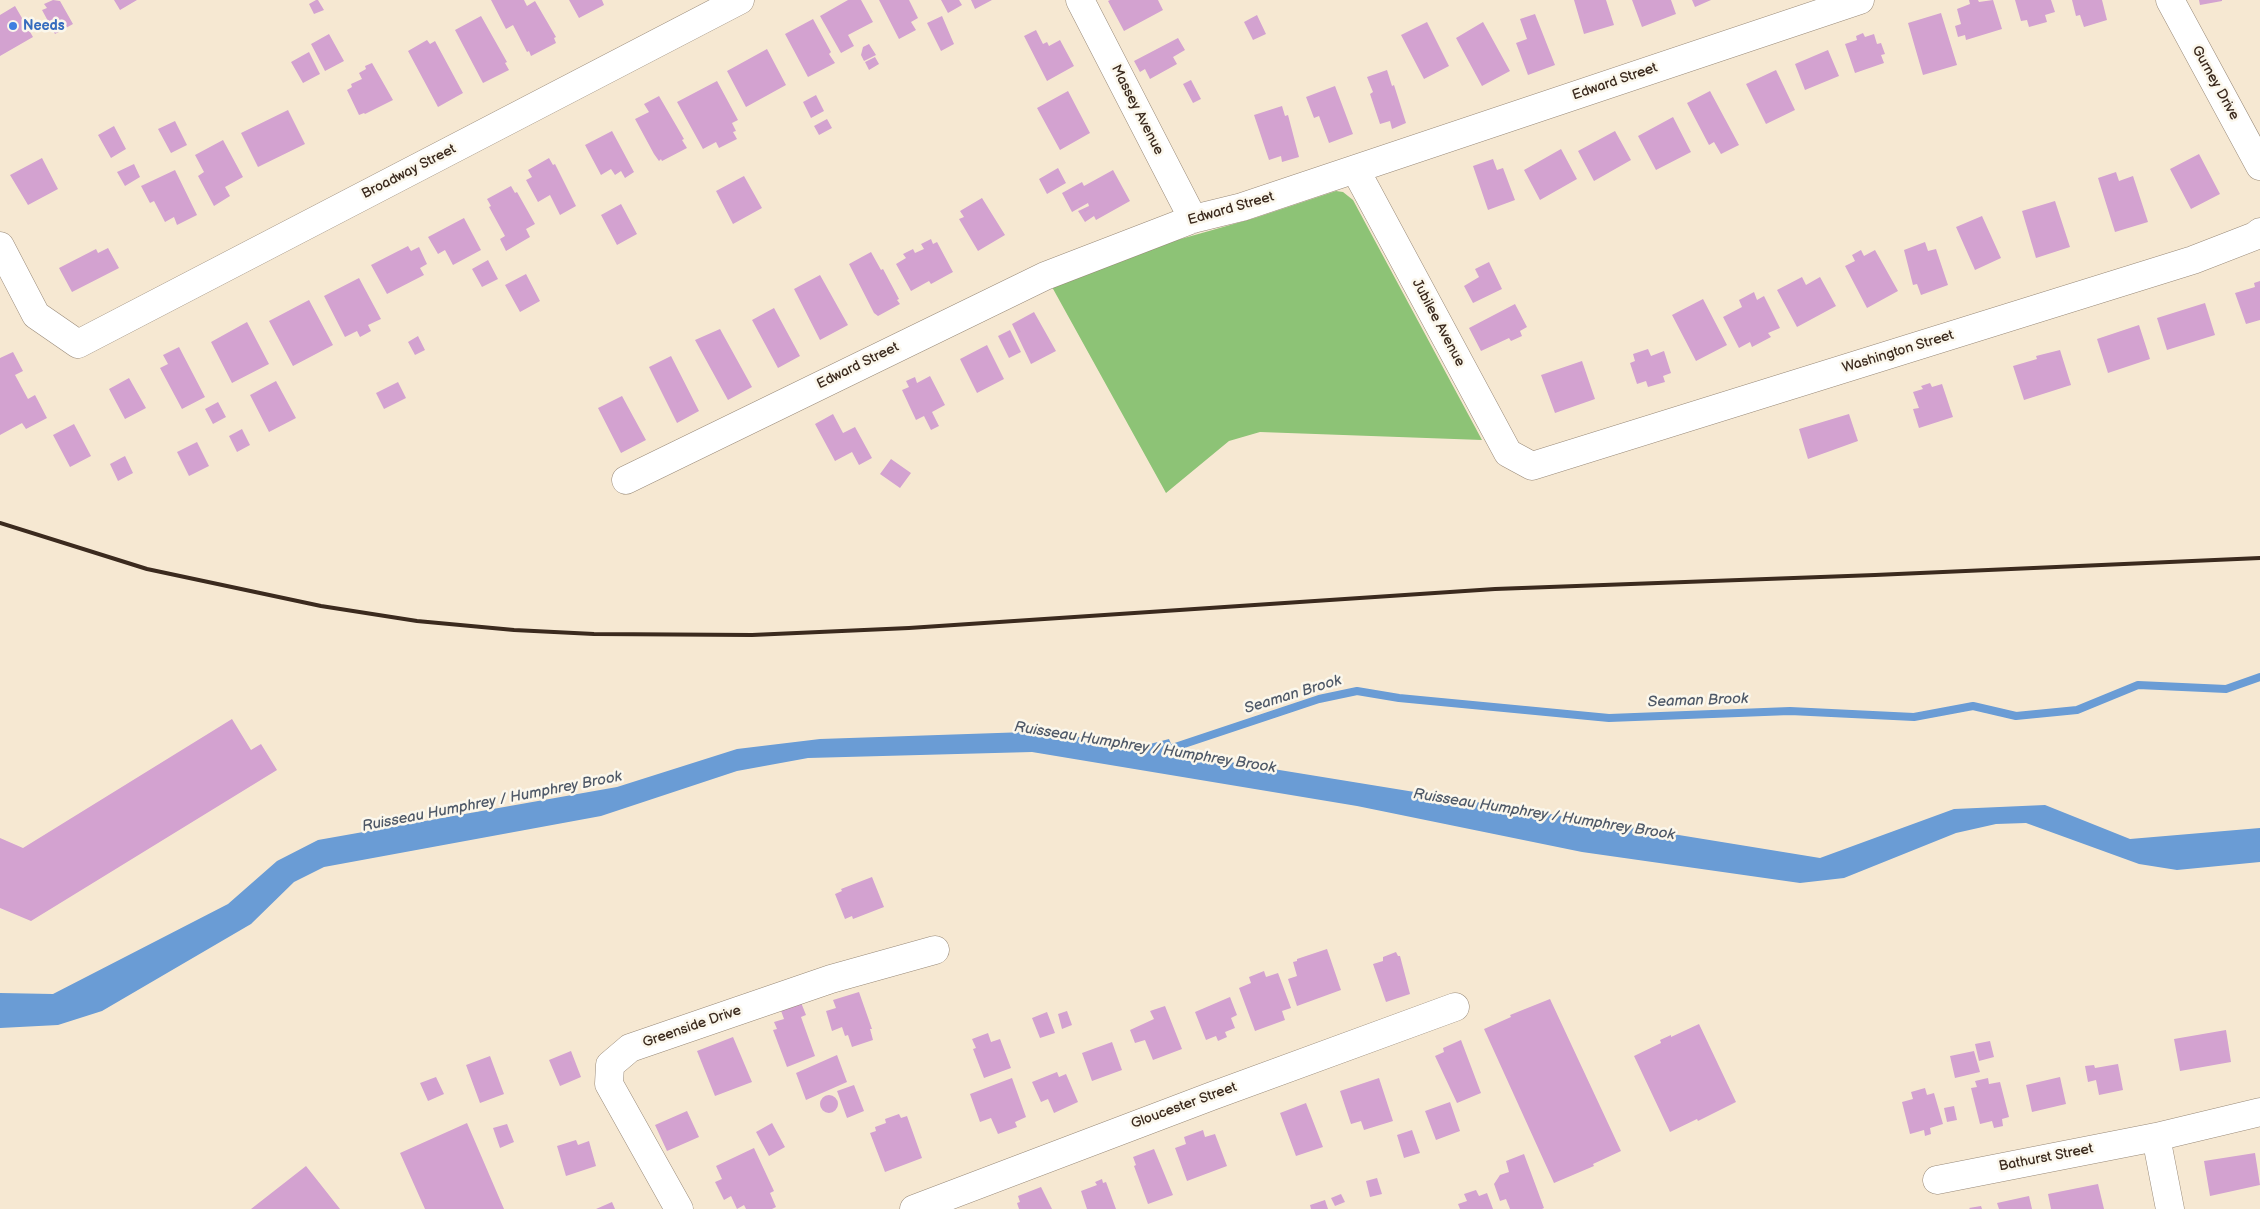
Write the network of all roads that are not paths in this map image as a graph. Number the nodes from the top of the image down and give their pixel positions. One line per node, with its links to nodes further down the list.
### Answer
1 (740, 0): 9 (street, Broadway Street)
2 (1080, 0): 7 (street, Massey Avenue)
3 (1860, 0): 6 (street, Edward Street)
4 (2170, 0): 5 (street, Gurney Drive)
5 (2260, 166)
6 (1355, 169): 7 (street, Edward Street); 10 (street, Jubilee Avenue)
7 (1193, 219): 11 (street, Edward Street)
8 (2260, 232): 10 (street, Washington Street)
9 (0, 246)
10 (1532, 466)
11 (626, 480)
12 (935, 950): 17 (street, Greenside Drive)
13 (1455, 1007): 18 (street, Gloucester Street)
14 (2260, 1112): 15 (street, Bathurst Street)
15 (2156, 1136): 16 (street, Bathurst Street); 19 (street)
16 (1937, 1180)
17 (679, 1209)
18 (914, 1209)
19 (2170, 1209)

